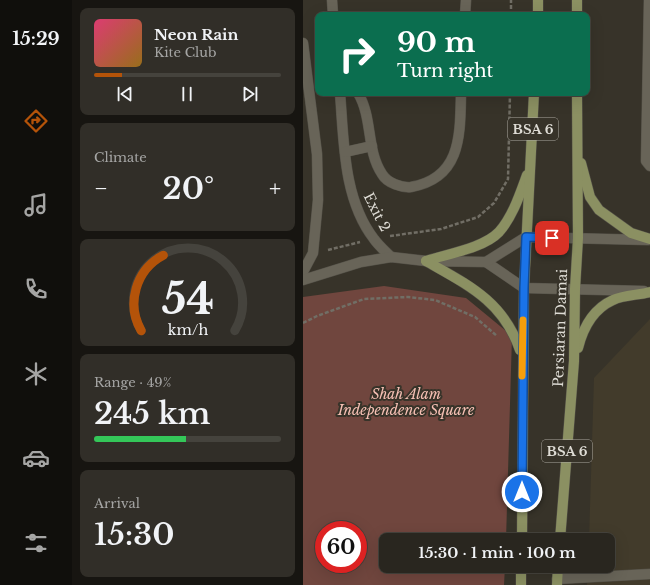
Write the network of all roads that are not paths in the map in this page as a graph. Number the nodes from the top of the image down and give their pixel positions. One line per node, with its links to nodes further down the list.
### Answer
1 (332, 0): 6 (main road)
2 (466, 0): 7 (main road)
3 (538, 0): 8 (main road)
4 (577, 0): 9 (main road)
5 (649, 0): 11 (main road)
6 (333, 12)
7 (465, 12)
8 (538, 12)
9 (577, 12)
10 (303, 43): 28 (main road)
11 (648, 94): 21 (main road)
12 (340, 96): 19 (main road, Exit 2)
13 (359, 96): 17 (main road)
14 (461, 96): 17 (main road)
15 (534, 96): 20 (main road, BSA 6)
16 (577, 96): 18 (main road, Persiaran Damai / BSA 6)
17 (372, 146): 19 (main road)
18 (577, 149): 23 (main road, Persiaran Damai / BSA 6); 24 (main road)
19 (345, 152): 25 (main road, Exit 2)
20 (531, 164): 22 (main road, BSA 6); 26 (main road)
21 (650, 166)
22 (526, 237): 23 (main road); 27 (main road); 30 (main road, BSA 6)
23 (577, 238): 24 (main road); 31 (main road, Persiaran Damai / BSA 6)
24 (650, 239)
25 (391, 257): 26 (main road); 29 (main road)
26 (426, 261): 27 (main road); 33 (main road)
27 (486, 262): 30 (main road)
28 (303, 272)
29 (303, 280)
30 (524, 288): 31 (main road); 33 (main road, BSA 6)
31 (575, 289): 32 (main road); 34 (main road, Persiaran Damai / BSA 6)
32 (650, 292): 34 (main road)
33 (523, 356): 35 (main road, BSA 6)
34 (574, 361): 36 (main road, Persiaran Damai / BSA 6)
35 (522, 533)
36 (561, 533)
37 (521, 573): 40 (main road)
38 (650, 574): 39 (main road)
39 (557, 582)
40 (521, 585)

